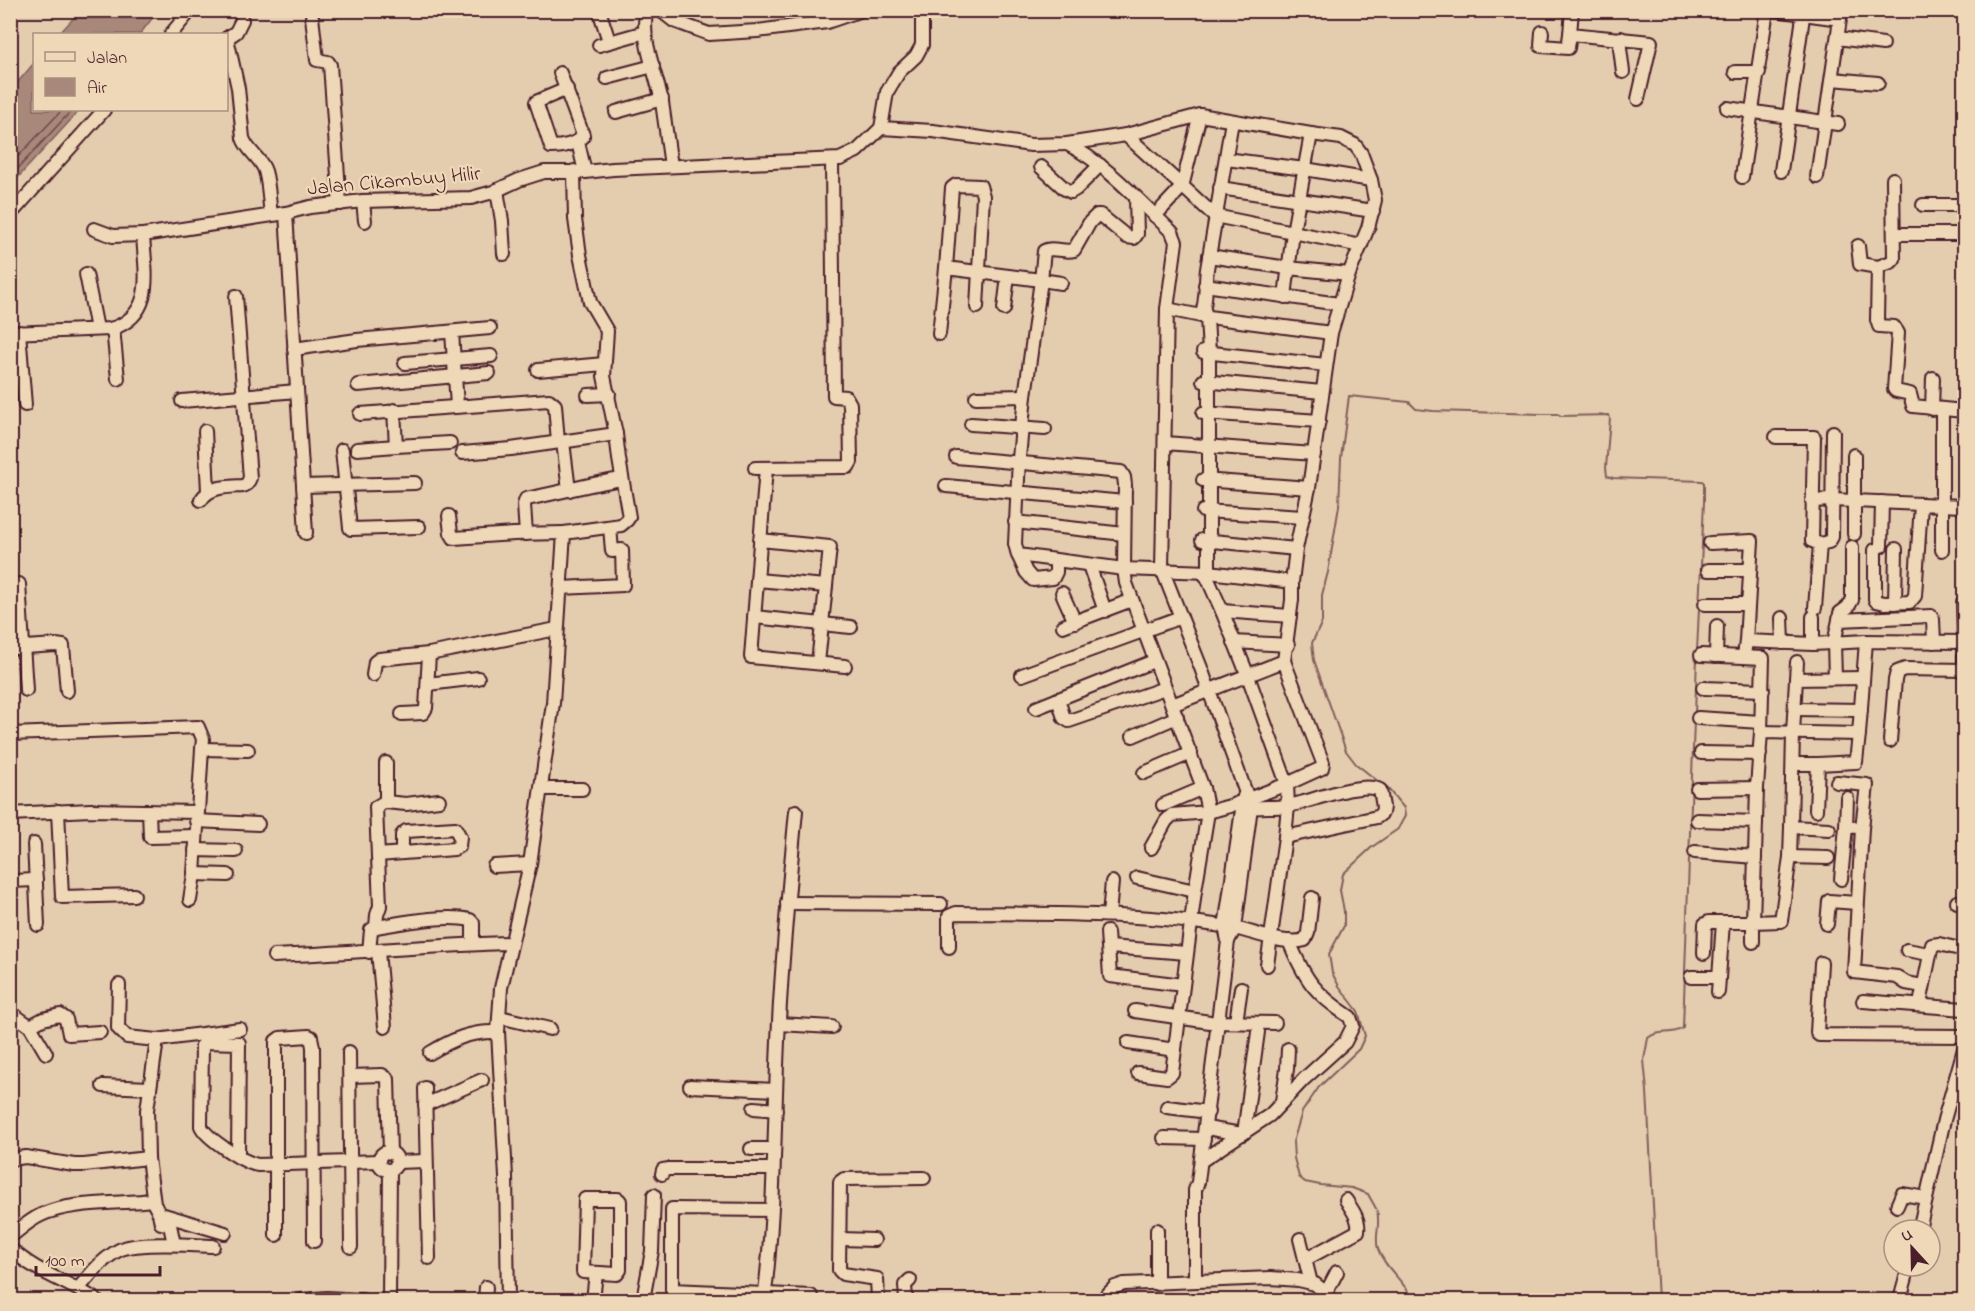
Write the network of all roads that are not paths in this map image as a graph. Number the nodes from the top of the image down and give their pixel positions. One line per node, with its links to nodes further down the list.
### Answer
1 (599, 10): 15 (street)
2 (647, 10): 15 (street)
3 (660, 10): 4 (street)
4 (862, 10)
5 (922, 10): 42 (street)
6 (1572, 10): 17 (street)
7 (1767, 10): 26 (street)
8 (1774, 10): 9 (street)
9 (1804, 12): 11 (street); 39 (street)
10 (189, 13): 14 (street)
11 (1841, 15): 20 (street)
12 (312, 17): 65 (street)
13 (243, 20): 18 (street)
14 (174, 31)
15 (645, 32): 23 (street)
16 (1542, 32): 17 (street)
17 (1570, 34): 19 (street)
18 (228, 37)
19 (1621, 38): 24 (street); 33 (street)
20 (1838, 38): 22 (street); 29 (street)
21 (228, 43): 71 (street)
22 (1883, 44)
23 (653, 66): 28 (street); 32 (street)
24 (1623, 72)
25 (1735, 72): 26 (street)
26 (1759, 72): 37 (street)
27 (561, 73): 31 (street)
28 (607, 78)
29 (1832, 79): 30 (street); 41 (street)
30 (1878, 82)
31 (567, 89): 45 (street); 45 (street)
32 (662, 99): 36 (street); 50 (street)
33 (1638, 99)
34 (1727, 108): 37 (street)
35 (104, 111): 70 (street)
36 (616, 112)
37 (1753, 112): 39 (street); 55 (street)
38 (1200, 115): 40 (street); 44 (street); 59 (street)
39 (1789, 117): 41 (street); 54 (street)
40 (1232, 121): 43 (street); 47 (street)
41 (1832, 123): 56 (street)
42 (882, 124): 46 (street); 48 (street, Jalan Cikambuy Hilir)
43 (1311, 134): 52 (street); 58 (street)
44 (1126, 135): 46 (street); 59 (street)
45 (578, 142): 53 (street)
46 (1067, 144): 49 (street)
47 (1226, 159): 52 (street); 60 (street)
48 (832, 160): 50 (street, Jalan Cikambuy Hilir); 185 (street)
49 (1100, 165): 51 (street); 62 (street)
50 (671, 166): 53 (street, Jalan Cikambuy Hilir)
51 (1041, 167)
52 (1305, 169): 58 (street); 63 (street)
53 (580, 171): 61 (street, Jalan Cikambuy Hilir); 113 (street)
54 (1781, 171)
55 (1742, 177)
56 (1817, 177)
57 (1893, 179): 77 (street)
58 (1371, 180): 68 (street)
59 (1182, 188): 72 (street); 73 (street)
60 (1221, 188): 63 (street); 73 (street)
61 (497, 190): 64 (street, Jalan Cikambuy Hilir); 82 (street)
62 (1136, 198): 72 (street); 91 (street)
63 (1298, 199): 68 (street); 76 (street)
64 (363, 201): 65 (street, Jalan Cikambuy Hilir); 74 (street)
65 (340, 204): 69 (street, Jalan Cikambuy Hilir)
66 (1923, 205): 67 (street)
67 (1965, 206)
68 (1373, 211): 80 (street)
69 (286, 213): 71 (street, Jalan Cikambuy Hilir); 108 (street)
70 (10, 215)
71 (271, 215): 79 (street, Jalan Cikambuy Hilir)
72 (1155, 216): 99 (street)
73 (1215, 216): 76 (street); 83 (street)
74 (365, 221)
75 (94, 229): 79 (street, Jalan Cikambuy Hilir)
76 (1293, 232): 80 (street); 86 (street)
77 (1894, 234): 78 (street); 84 (street)
78 (1965, 234)
79 (143, 235): 101 (street)
80 (1361, 246): 89 (street)
81 (1858, 246): 84 (street)
82 (504, 254)
83 (1209, 256): 86 (street); 93 (street)
84 (1878, 267): 132 (street)
85 (946, 268): 87 (street); 87 (street); 107 (street)
86 (1288, 268): 89 (street); 95 (street)
87 (979, 273): 90 (street); 97 (street)
88 (86, 274): 103 (street)
89 (1349, 274): 96 (street)
90 (1008, 276): 91 (street); 98 (street)
91 (1041, 280): 92 (street); 127 (street)
92 (1061, 283)
93 (1205, 285): 95 (street); 100 (street)
94 (236, 296): 126 (street)
95 (1285, 297): 96 (street)
96 (1339, 304): 106 (street)
97 (977, 307)
98 (1004, 309)
99 (1167, 309): 100 (street); 147 (street)
100 (1204, 314): 106 (street); 109 (street)
101 (113, 328): 103 (street); 119 (street)
102 (490, 328): 104 (street)
103 (97, 329): 105 (street)
104 (452, 332): 108 (street); 111 (street)
105 (15, 333): 130 (street)
106 (1331, 333): 114 (street)
107 (939, 334)
108 (294, 349): 122 (street)
109 (1206, 352): 114 (street); 120 (street)
110 (491, 356): 111 (street)
111 (453, 359): 112 (street); 117 (street)
112 (405, 363)
113 (604, 364): 115 (street); 124 (street)
114 (1326, 365): 123 (street)
115 (538, 370)
116 (489, 373): 117 (street)
117 (454, 376): 121 (street); 131 (street)
118 (1933, 378): 132 (street)
119 (118, 379)
120 (1206, 381): 123 (street); 135 (street)
121 (357, 385)
122 (297, 391): 126 (street); 161 (street)
123 (1322, 392): 137 (street)
124 (609, 394): 125 (street); 143 (street)
125 (588, 395)
126 (243, 396): 129 (street); 141 (street)
127 (1025, 396): 128 (street); 139 (street)
128 (976, 397)
129 (182, 401)
130 (25, 405)
131 (457, 406): 133 (street); 146 (street)
132 (1937, 409): 134 (street); 172 (street)
133 (394, 411): 136 (street); 148 (street)
134 (1965, 411)
135 (1205, 413): 137 (street); 149 (street)
136 (360, 414)
137 (1319, 421): 153 (street)
138 (971, 424): 139 (street)
139 (1022, 427): 140 (street); 156 (street)
140 (1045, 429)
141 (205, 431)
142 (1833, 432): 166 (street)
143 (616, 434): 146 (street); 157 (street)
144 (1776, 437): 167 (street)
145 (450, 442): 148 (street)
146 (561, 442): 152 (street); 164 (street)
147 (1165, 443): 149 (street); 197 (street)
148 (396, 446): 150 (street)
149 (1208, 447): 153 (street); 158 (street)
150 (357, 449)
151 (342, 450): 160 (street)
152 (462, 453)
153 (1314, 454): 163 (street)
154 (1854, 455): 168 (street)
155 (956, 457): 156 (street)
156 (1019, 463): 165 (street); 169 (street)
157 (622, 479): 164 (street); 179 (street)
158 (1205, 481): 163 (street); 174 (street)
159 (415, 483): 160 (street)
160 (345, 485): 161 (street); 178 (street)
161 (303, 486): 180 (street)
162 (946, 486): 165 (street)
163 (1309, 488): 176 (street)
164 (569, 490): 182 (street)
165 (1017, 493): 169 (street); 177 (street)
166 (1832, 500): 167 (street); 168 (street); 188 (street)
167 (1812, 501): 188 (street)
168 (1855, 501): 170 (street); 184 (street)
169 (1125, 502): 183 (street)
170 (1882, 502): 171 (street); 209 (street)
171 (1922, 504): 172 (street); 209 (street)
172 (1942, 505): 173 (street); 192 (street)
173 (1965, 511)
174 (1205, 512): 176 (street); 186 (street)
175 (449, 516): 182 (street)
176 (1303, 517): 190 (street)
177 (1015, 522): 183 (street); 193 (street)
178 (419, 527)
179 (610, 527): 181 (street); 205 (street)
180 (306, 533)
181 (564, 533): 182 (street); 205 (street)
182 (526, 534)
183 (1124, 534): 196 (street)
184 (1854, 534)
185 (760, 540): 201 (street); 204 (street)
186 (1205, 540): 190 (street); 200 (street)
187 (1710, 543): 199 (street)
188 (1820, 544): 232 (street)
189 (1852, 547): 218 (street)
190 (1296, 549): 202 (street)
191 (1896, 549): 209 (street)
192 (1942, 550)
193 (1018, 555): 194 (street); 194 (street)
194 (1056, 561): 195 (street)
195 (1089, 565): 196 (street); 212 (street)
196 (1124, 569): 197 (street); 207 (street)
197 (1162, 569): 200 (street); 216 (street)
198 (1707, 570): 199 (street)
199 (1749, 570): 211 (street)
200 (1206, 574): 202 (street); 213 (street)
201 (757, 580): 204 (street); 215 (street)
202 (1292, 582): 214 (street)
203 (19, 584): 234 (street)
204 (826, 586): 219 (street)
205 (561, 588): 222 (street)
206 (1062, 593): 212 (street)
207 (1132, 600): 212 (street); 223 (street)
208 (1963, 602): 224 (street)
209 (1895, 603)
210 (1705, 604): 211 (street)
211 (1747, 604): 225 (street)
212 (1105, 611)
213 (1222, 611): 214 (street); 227 (street)
214 (1290, 616): 233 (street)
215 (754, 617): 219 (street); 243 (street)
216 (1181, 617): 223 (street); 259 (street)
217 (1782, 618): 230 (street)
218 (1839, 620): 228 (street); 231 (street)
219 (822, 624): 221 (street); 243 (street)
220 (1718, 626): 237 (street)
221 (851, 627)
222 (557, 629): 235 (street); 287 (street)
223 (1144, 630): 240 (street); 247 (street)
224 (1965, 636)
225 (1746, 641): 230 (street); 238 (street)
226 (1866, 641): 228 (street); 231 (street); 251 (street)
227 (1234, 642): 233 (street); 248 (street)
228 (1934, 642): 229 (street)
229 (1965, 642)
230 (1783, 643): 232 (street)
231 (1834, 643): 232 (street); 250 (street)
232 (1813, 644)
233 (1288, 645): 241 (street)
234 (16, 648): 256 (street); 258 (street)
235 (429, 654): 246 (street); 253 (street)
236 (1701, 655): 237 (street)
237 (1716, 656): 238 (street)
238 (1744, 656): 257 (street)
239 (1965, 656): 245 (street)
240 (1154, 660): 254 (street); 260 (street)
241 (1284, 661): 248 (street); 284 (street)
242 (1797, 662): 252 (street)
243 (818, 663): 244 (street)
244 (845, 666)
245 (1964, 670): 273 (street)
246 (373, 675)
247 (1022, 675)
248 (1248, 676): 259 (street); 284 (street)
249 (478, 678): 253 (street)
250 (1835, 678): 251 (street); 252 (street)
251 (1863, 678): 264 (street)
252 (1796, 679): 263 (street)
253 (428, 684): 265 (street)
254 (1165, 688): 260 (street); 261 (street)
255 (1703, 688): 257 (street)
256 (26, 690)
257 (1763, 690): 268 (street)
258 (67, 691)
259 (1209, 691): 261 (street); 293 (street)
260 (1058, 699): 262 (street)
261 (1172, 705): 266 (street)
262 (1036, 708)
263 (1795, 709): 264 (street); 269 (street)
264 (1861, 710): 271 (street)
265 (402, 714)
266 (1177, 717): 272 (street); 276 (street)
267 (1698, 718): 268 (street)
268 (1761, 727): 269 (street); 278 (street)
269 (1793, 733): 271 (street); 280 (street)
270 (10, 734): 274 (street)
271 (1859, 734): 281 (street)
272 (1133, 736)
273 (1890, 741)
274 (202, 749): 275 (street); 302 (street)
275 (248, 750)
276 (1191, 753): 282 (street); 285 (street)
277 (1701, 753): 278 (street)
278 (1760, 754): 286 (street)
279 (386, 763): 292 (street)
280 (1792, 764): 281 (street); 307 (street)
281 (1818, 764): 296 (street)
282 (1144, 773)
283 (1837, 782): 308 (street)
284 (1287, 784): 293 (street); 295 (street)
285 (1203, 788): 294 (street); 300 (street)
286 (1757, 788): 289 (street); 304 (street)
287 (541, 789): 288 (street); 322 (street)
288 (582, 789)
289 (1697, 789)
290 (1847, 798): 306 (street)
291 (439, 800): 292 (street)
292 (385, 802): 318 (street)
293 (1246, 802): 295 (street); 300 (street); 345 (street)
294 (1163, 805)
295 (1288, 806): 311 (street); 311 (street)
296 (1816, 810)
297 (58, 811): 298 (street); 301 (street); 332 (street)
298 (149, 811): 302 (street); 310 (street)
299 (796, 811): 335 (street)
300 (1208, 812): 313 (street); 331 (street)
301 (10, 814)
302 (197, 816): 305 (street); 310 (street)
303 (1697, 820): 304 (street)
304 (1756, 822): 319 (street)
305 (258, 824)
306 (1846, 826): 308 (street); 327 (street)
307 (1791, 827): 309 (street); 320 (street)
308 (1862, 828): 336 (street)
309 (1829, 829)
310 (195, 836): 314 (street)
311 (1285, 837): 347 (street)
312 (34, 844): 328 (street)
313 (1151, 848)
314 (195, 850): 315 (street); 324 (street)
315 (236, 851)
316 (1695, 852): 319 (street)
317 (402, 853): 318 (street)
318 (378, 855): 344 (street)
319 (1755, 857): 341 (street)
320 (1790, 857): 321 (street); 341 (street)
321 (1828, 858)
322 (530, 864): 323 (street); 351 (street)
323 (494, 866)
324 (194, 874): 325 (street); 334 (street)
325 (228, 875)
326 (1137, 878): 331 (street)
327 (1841, 879)
328 (36, 880): 329 (street); 343 (street)
329 (10, 881)
330 (1112, 882): 338 (street)
331 (1195, 891): 339 (street)
332 (134, 895)
333 (1312, 898): 348 (street)
334 (190, 900)
335 (787, 903): 337 (street); 378 (street)
336 (1857, 903): 342 (street); 359 (street)
337 (941, 904)
338 (1109, 915): 339 (street); 352 (street)
339 (1191, 921): 345 (street); 357 (street)
340 (1723, 922): 341 (street); 358 (street); 364 (street)
341 (1753, 922): 349 (street)
342 (1827, 924)
343 (38, 925)
344 (376, 927): 350 (street); 356 (street)
345 (1230, 928): 347 (street); 375 (street)
346 (1107, 932): 353 (street)
347 (1271, 937): 348 (street); 362 (street)
348 (1288, 941): 404 (street)
349 (1753, 942)
350 (473, 944): 351 (street); 356 (street)
351 (511, 944): 373 (street)
352 (949, 947)
353 (1109, 947): 357 (street); 366 (street)
354 (1907, 950): 359 (street)
355 (1965, 950): 359 (street)
356 (373, 951): 360 (street); 380 (street)
357 (1187, 953): 366 (street)
358 (1704, 953)
359 (1929, 954)
360 (274, 956)
361 (1821, 963): 387 (street)
362 (1267, 965)
363 (1691, 977): 364 (street)
364 (1719, 977): 368 (street)
365 (119, 985): 388 (street)
366 (1183, 985): 374 (street)
367 (1241, 988): 376 (street)
368 (1719, 992)
369 (1863, 1001): 370 (street)
370 (1965, 1009)
371 (1136, 1011): 374 (street)
372 (10, 1012): 379 (street)
373 (500, 1017): 383 (street); 385 (street)
374 (1178, 1018): 375 (street); 392 (street)
375 (1219, 1021): 376 (street); 409 (street)
376 (1236, 1022): 377 (street)
377 (1275, 1023)
378 (779, 1024): 381 (street); 403 (street)
379 (30, 1026): 384 (street); 394 (street)
380 (385, 1027)
381 (832, 1027)
382 (240, 1029): 388 (street)
383 (550, 1029)
384 (100, 1032)
385 (498, 1032): 395 (street); 468 (street)
386 (1258, 1032): 411 (street)
387 (1965, 1036)
388 (157, 1040): 401 (street)
389 (1128, 1043): 392 (street)
390 (1288, 1049): 404 (street)
391 (1965, 1049): 428 (street)
392 (1175, 1050): 396 (street)
393 (349, 1052): 397 (street)
394 (46, 1053)
395 (430, 1053)
396 (1138, 1073)
397 (350, 1076): 420 (street); 421 (street)
398 (482, 1080): 405 (street)
399 (103, 1086): 401 (street)
400 (690, 1086): 403 (street)
401 (150, 1088): 416 (street)
402 (425, 1088): 405 (street)
403 (776, 1090): 408 (street)
404 (1282, 1101): 411 (street)
405 (425, 1105): 418 (street)
406 (1167, 1107): 409 (street)
407 (754, 1108): 408 (street)
408 (776, 1110): 414 (street)
409 (1208, 1112): 410 (street)
410 (1205, 1133): 411 (street); 412 (street); 419 (street)
411 (1243, 1133): 419 (street)
412 (1164, 1138)
413 (751, 1149): 414 (street)
414 (774, 1149): 424 (street)
415 (238, 1157): 415 (street); 423 (street)
416 (148, 1158): 417 (street); 429 (street)
417 (10, 1159)
418 (426, 1161): 421 (street); 447 (street)
419 (1200, 1161): 453 (street)
420 (349, 1162): 421 (street); 422 (street); 445 (street)
421 (392, 1162): 466 (street)
422 (313, 1163): 423 (street); 423 (street); 442 (street)
423 (275, 1165): 437 (street)
424 (773, 1169): 425 (street); 432 (street)
425 (662, 1174)
426 (924, 1178): 439 (street)
427 (654, 1195): 458 (street)
428 (1926, 1198): 431 (street); 434 (street)
429 (153, 1200): 433 (street); 438 (street)
430 (1346, 1200): 448 (street)
431 (1897, 1206)
432 (771, 1210): 460 (street); 460 (street)
433 (159, 1213): 436 (street); 443 (street)
434 (1922, 1218)
435 (1157, 1230): 455 (street)
436 (225, 1233)
437 (276, 1235)
438 (10, 1237)
439 (841, 1239): 441 (street); 470 (street)
440 (1300, 1239): 448 (street)
441 (874, 1240)
442 (314, 1241)
443 (174, 1244): 444 (street); 457 (street)
444 (213, 1246)
445 (351, 1247)
446 (10, 1248): 457 (street)
447 (429, 1258)
448 (1306, 1259): 454 (street)
449 (1337, 1272): 461 (street)
450 (595, 1278): 450 (street); 469 (street)
451 (1906, 1278): 473 (street)
452 (910, 1280): 471 (street)
453 (1198, 1281): 454 (street); 455 (street)
454 (1311, 1283): 461 (street)
455 (1157, 1284): 472 (street)
456 (486, 1287): 467 (street)
457 (78, 1289): 462 (street)
458 (644, 1290)
459 (811, 1296): 460 (street)
460 (765, 1297)
461 (1328, 1297)
462 (96, 1300)
463 (302, 1300): 464 (street)
464 (349, 1300): 465 (street)
465 (362, 1300)
466 (389, 1300)
467 (485, 1300)
468 (508, 1300)
469 (593, 1300)
470 (878, 1300)
471 (906, 1300)
472 (1102, 1300)
473 (1900, 1300)

